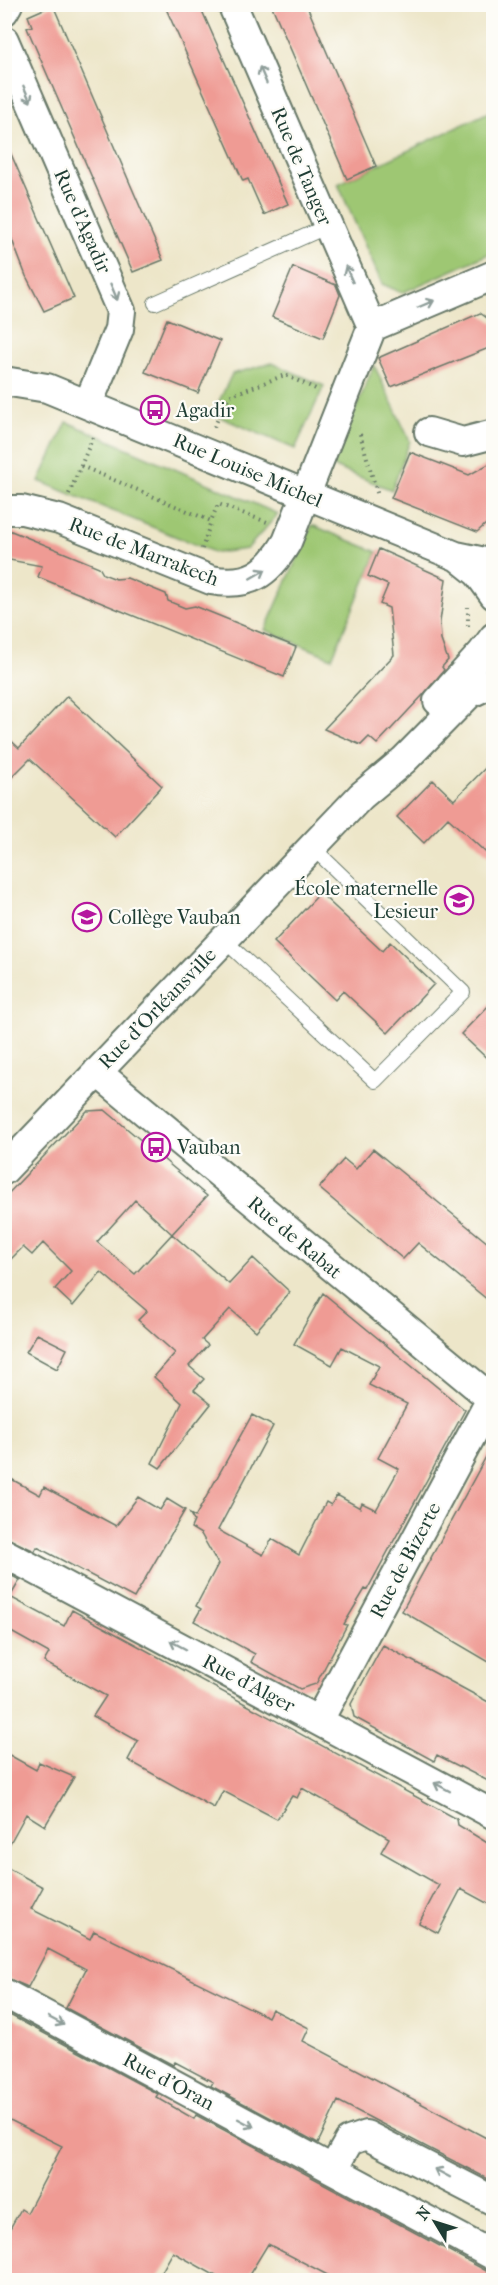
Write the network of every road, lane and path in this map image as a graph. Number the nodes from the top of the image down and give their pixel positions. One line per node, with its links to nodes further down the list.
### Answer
1 (8, 4): 3 (street)
2 (232, 4): 5 (street, Rue de Tanger, one-way to 2)
3 (4, 10)
4 (4, 40): 11 (street, Rue d'Agadir, one-way to 11)
5 (328, 226): 7 (lane); 8 (street, Rue de Tanger, one-way to 5)
6 (494, 275): 8 (street, one-way to 6)
7 (155, 303)
8 (372, 327): 10 (street)
9 (4, 381): 11 (street, Rue Louise Michel)
10 (346, 395): 12 (path); 16 (street); 17 (path)
11 (96, 407): 15 (path); 16 (street, Rue Louise Michel)
12 (213, 430)
13 (429, 432): 14 (street)
14 (494, 434)
15 (81, 466): 19 (path); 20 (path)
16 (306, 494): 20 (street, Rue de Marrakech); 21 (street, Rue Louise Michel)
17 (380, 499)
18 (4, 510): 19 (street, Rue de Marrakech)
19 (59, 519): 20 (street, Rue de Marrakech, one-way to 20)
20 (291, 531)
21 (456, 556): 22 (street, Rue Louise Michel); 23 (street, Rue Louise Michel)
22 (494, 564)
23 (494, 595)
24 (494, 637): 26 (street, Rue d'Orléansville)
25 (494, 682): 26 (street, Rue d'Orléansville)
26 (361, 796): 27 (street, Rue d'Orléansville)
27 (312, 847): 28 (street, Rue d'Orléansville); 28 (lane)
28 (223, 939): 29 (street, Rue d'Orléansville)
29 (97, 1072): 30 (street, Rue d'Orléansville); 31 (street, Rue de Rabat)
30 (4, 1170)
31 (492, 1400): 33 (street, Rue de Bizerte)
32 (4, 1553): 33 (street, Rue d'Alger, one-way to 32)
33 (319, 1720): 34 (street, Rue d'Alger, one-way to 33)
34 (494, 1815)
35 (4, 1993): 36 (street, Rue d'Oran, one-way to 36)
36 (333, 2169): 37 (street, one-way to 36); 38 (street, Rue d'Oran)
37 (494, 2201)
38 (494, 2256)

